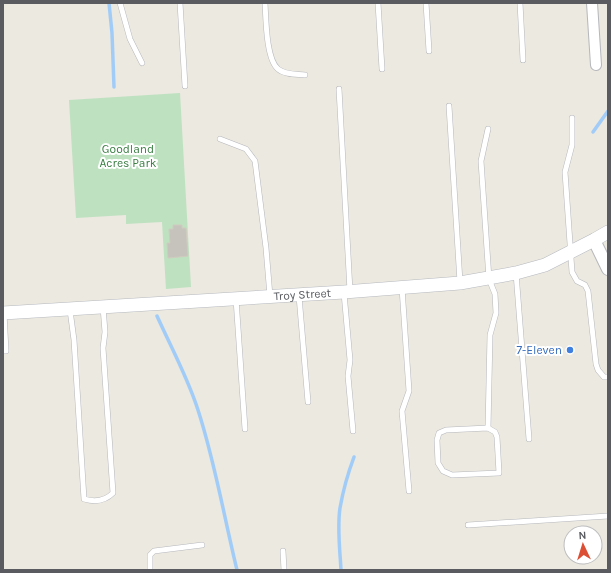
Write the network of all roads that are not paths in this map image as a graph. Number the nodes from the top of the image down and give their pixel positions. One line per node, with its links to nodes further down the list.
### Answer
1 (120, 3): 10 (lane)
2 (180, 3): 14 (lane)
3 (265, 3): 13 (lane)
4 (378, 3): 12 (lane)
5 (426, 3): 8 (lane)
6 (520, 3): 9 (lane)
7 (592, 3): 11 (street)
8 (429, 51)
9 (523, 60)
10 (142, 63)
11 (596, 65)
12 (382, 69)
13 (305, 75)
14 (185, 86)
15 (339, 89): 28 (lane)
16 (449, 106): 26 (lane)
17 (572, 118): 22 (lane)
18 (488, 129): 25 (lane)
19 (220, 138): 30 (lane)
20 (608, 232): 21 (main road, Troy Street)
21 (594, 240): 22 (main road, Troy Street); 23 (street)
22 (570, 253): 24 (main road, Troy Street); 36 (lane)
23 (608, 269)
24 (516, 273): 25 (main road, Troy Street); 41 (lane)
25 (489, 279): 26 (main road, Troy Street); 38 (lane)
26 (460, 283): 27 (main road, Troy Street)
27 (402, 288): 28 (main road, Troy Street); 42 (lane)
28 (347, 292): 29 (main road, Troy Street); 40 (lane)
29 (299, 295): 30 (main road, Troy Street); 37 (lane)
30 (270, 297): 31 (main road, Troy Street)
31 (236, 299): 32 (main road, Troy Street); 39 (lane)
32 (103, 308): 33 (main road, Troy Street); 33 (lane)
33 (70, 309): 34 (main road, Troy Street)
34 (3, 313): 35 (lane)
35 (3, 351)
36 (608, 377)
37 (308, 402)
38 (488, 428): 38 (lane)
39 (245, 429)
40 (353, 431)
41 (529, 439)
42 (409, 491)
43 (608, 516): 44 (lane)
44 (468, 525)
45 (202, 545): 47 (lane)
46 (283, 551): 48 (lane)
47 (150, 570)
48 (284, 570)

